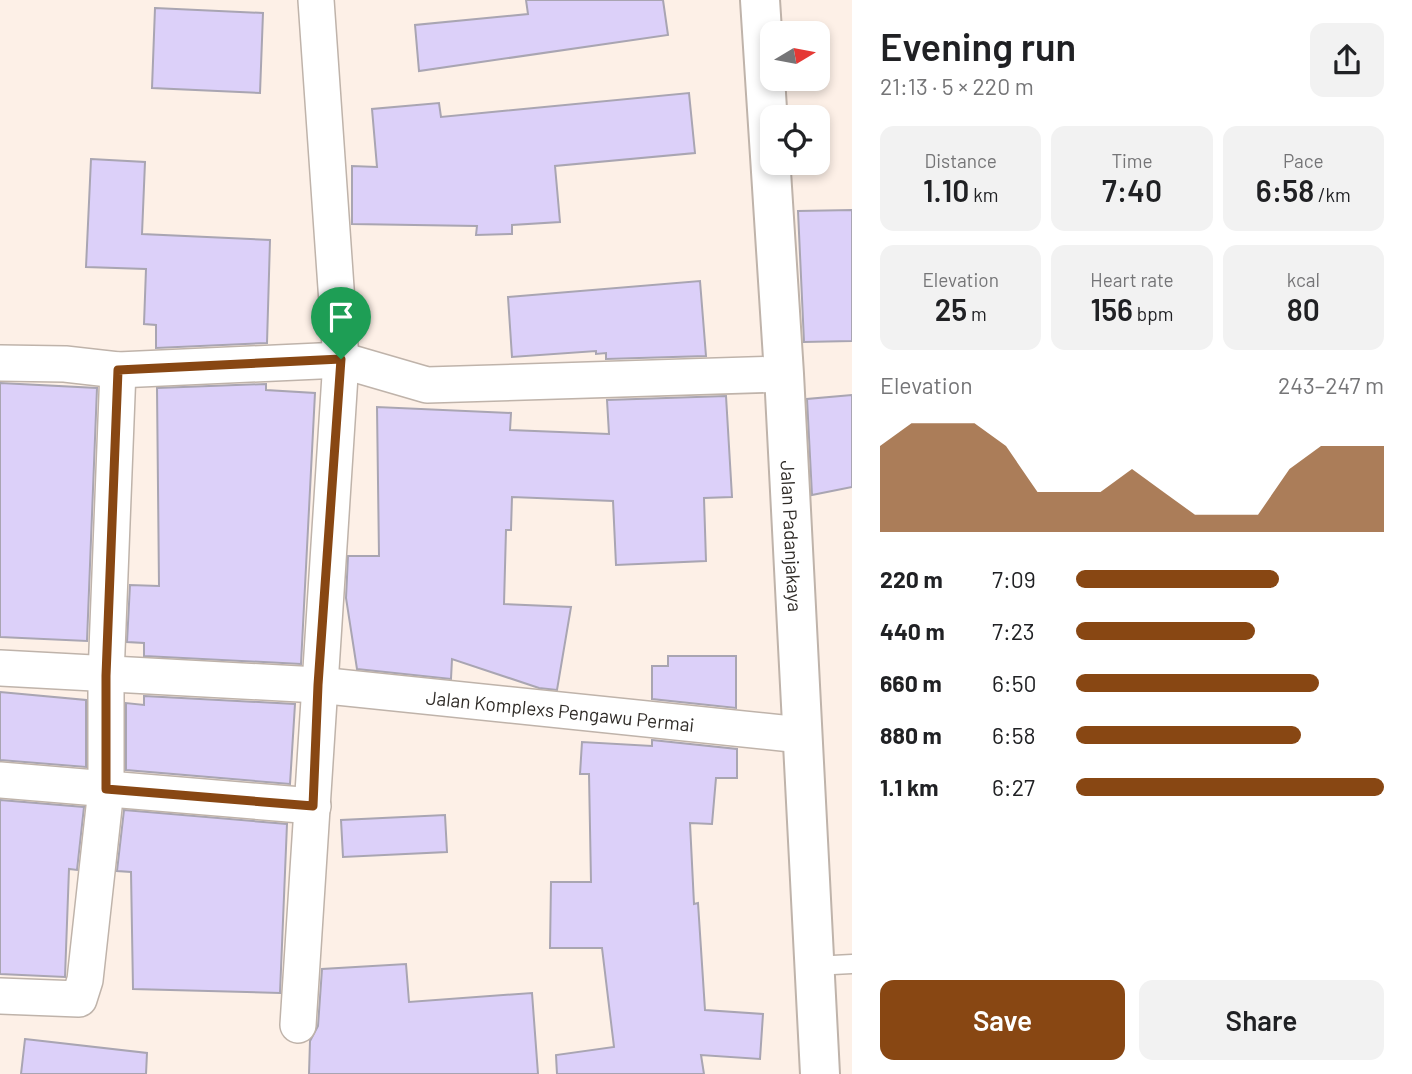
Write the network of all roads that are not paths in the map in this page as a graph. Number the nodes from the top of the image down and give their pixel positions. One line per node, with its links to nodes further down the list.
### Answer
1 (316, 0): 3 (street)
2 (760, 0): 6 (street, Jalan Padanjakaya)
3 (341, 359): 5 (street); 6 (street); 9 (street)
4 (0, 363): 5 (street)
5 (118, 370): 8 (street)
6 (784, 374): 10 (street, Jalan Padanjakaya)
7 (0, 668): 8 (street, Jalan Komplexs Pengawu Permai)
8 (106, 676): 9 (street, Jalan Komplexs Pengawu Permai); 12 (street)
9 (318, 685): 10 (street, Jalan Komplexs Pengawu Permai); 13 (street)
10 (802, 735): 15 (street, Jalan Padanjakaya)
11 (0, 780): 12 (street)
12 (106, 789): 13 (street); 16 (street)
13 (313, 806): 17 (street)
14 (852, 964): 15 (lane)
15 (814, 966): 18 (street, Jalan Padanjakaya)
16 (0, 996)
17 (298, 1026)
18 (820, 1074)

